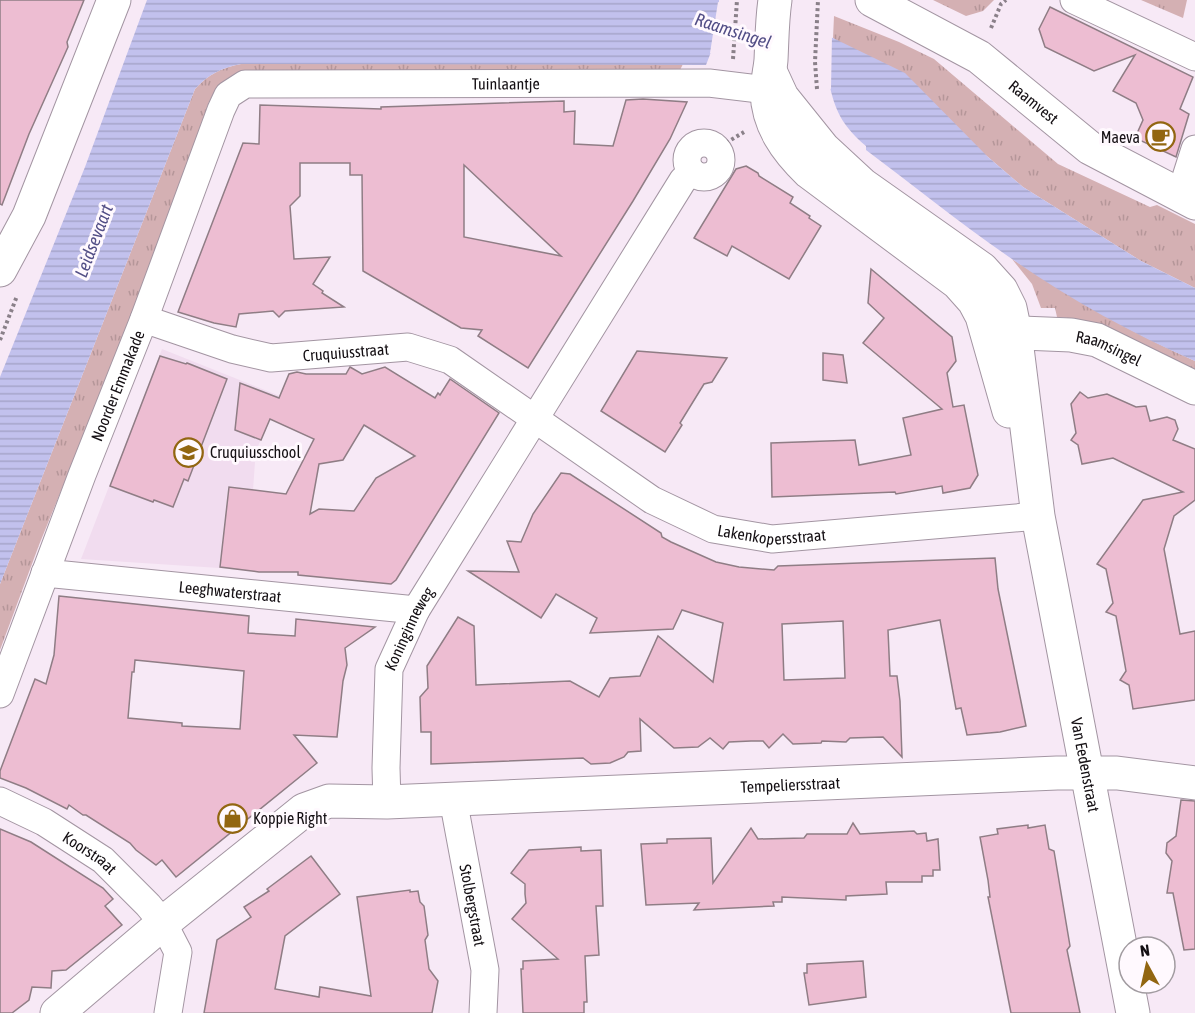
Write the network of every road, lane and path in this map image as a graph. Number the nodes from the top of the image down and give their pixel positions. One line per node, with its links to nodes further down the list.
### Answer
1 (114, 0): 16 (street)
2 (737, 0): 8 (path)
3 (818, 0): 11 (path)
4 (872, 0): 15 (street, Raamvest)
5 (1074, 0): 7 (street)
6 (774, 9): 9 (street)
7 (1195, 57)
8 (733, 60)
9 (769, 81): 10 (street, Tuinlaantje); 18 (street)
10 (245, 84): 17 (street, Noorder Emmakade)
11 (817, 85)
12 (746, 132): 13 (path)
13 (716, 149): 20 (street, Koninginneweg)
14 (1195, 149): 15 (street)
15 (1187, 200)
16 (0, 270)
17 (144, 320): 20 (street, Cruquiusstraat); 22 (street, Noorder Emmakade)
18 (1001, 332): 19 (street, Raamsingel); 21 (street, Van Eedenstraat)
19 (1195, 388)
20 (535, 419): 21 (street, Lakenkopersstraat); 23 (street, Koninginneweg)
21 (1038, 516): 25 (street, Van Eedenstraat)
22 (45, 573): 23 (street, Leeghwaterstraat); 24 (street, Noorder Emmakade)
23 (416, 610): 29 (street, Koninginneweg)
24 (0, 694)
25 (1089, 772): 26 (street, Tempeliersstraat); 27 (street, Tempeliersstraat); 34 (street, Van Eedenstraat)
26 (1195, 783)
27 (453, 799): 29 (street, Tempeliersstraat); 33 (street, Stolbergstraat)
28 (0, 801): 30 (street, Koorstraat)
29 (387, 802): 30 (street)
30 (163, 923): 31 (street); 32 (street)
31 (57, 1013)
32 (168, 1013)
33 (483, 1013)
34 (1133, 1013)

